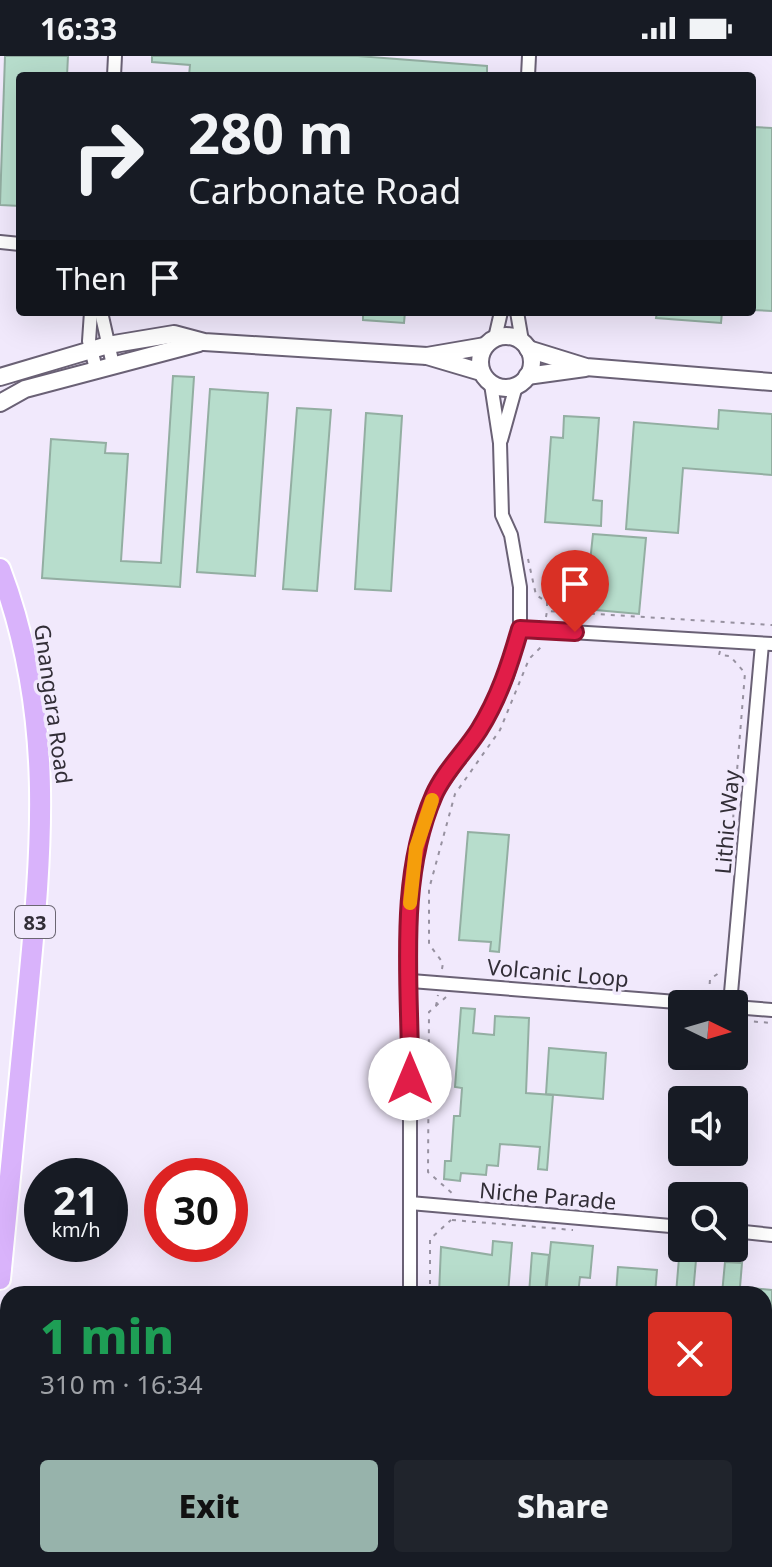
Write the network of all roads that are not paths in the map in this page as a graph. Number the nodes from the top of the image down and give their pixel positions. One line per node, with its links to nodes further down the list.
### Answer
1 (92, 316): 8 (street)
2 (101, 316): 8 (street)
3 (500, 316): 6 (street)
4 (518, 316): 7 (street)
5 (204, 342): 8 (street); 9 (street); 10 (street)
6 (490, 342): 7 (street); 9 (street); 13 (street)
7 (525, 345): 11 (street); 15 (street)
8 (99, 348): 10 (street); 12 (street)
9 (427, 356): 13 (street)
10 (105, 367): 14 (street)
11 (586, 367): 15 (street); 16 (street)
12 (0, 377): 14 (street)
13 (486, 378): 15 (street); 18 (street)
14 (51, 381): 17 (street)
15 (522, 381): 18 (street)
16 (772, 382)
17 (0, 403)
18 (500, 443): 20 (street)
19 (0, 569): 31 (main road, Gnangara Road / 83)
20 (520, 629): 21 (street); 22 (street)
21 (767, 644): 23 (street, Lithic Way)
22 (411, 981): 24 (street, Volcanic Loop); 27 (street)
23 (733, 990)
24 (668, 1001)
25 (748, 1007): 26 (street)
26 (772, 1010)
27 (410, 1203): 28 (street, Niche Parade); 32 (street)
28 (668, 1226)
29 (748, 1232): 30 (street)
30 (772, 1235)
31 (0, 1279)
32 (410, 1286)

